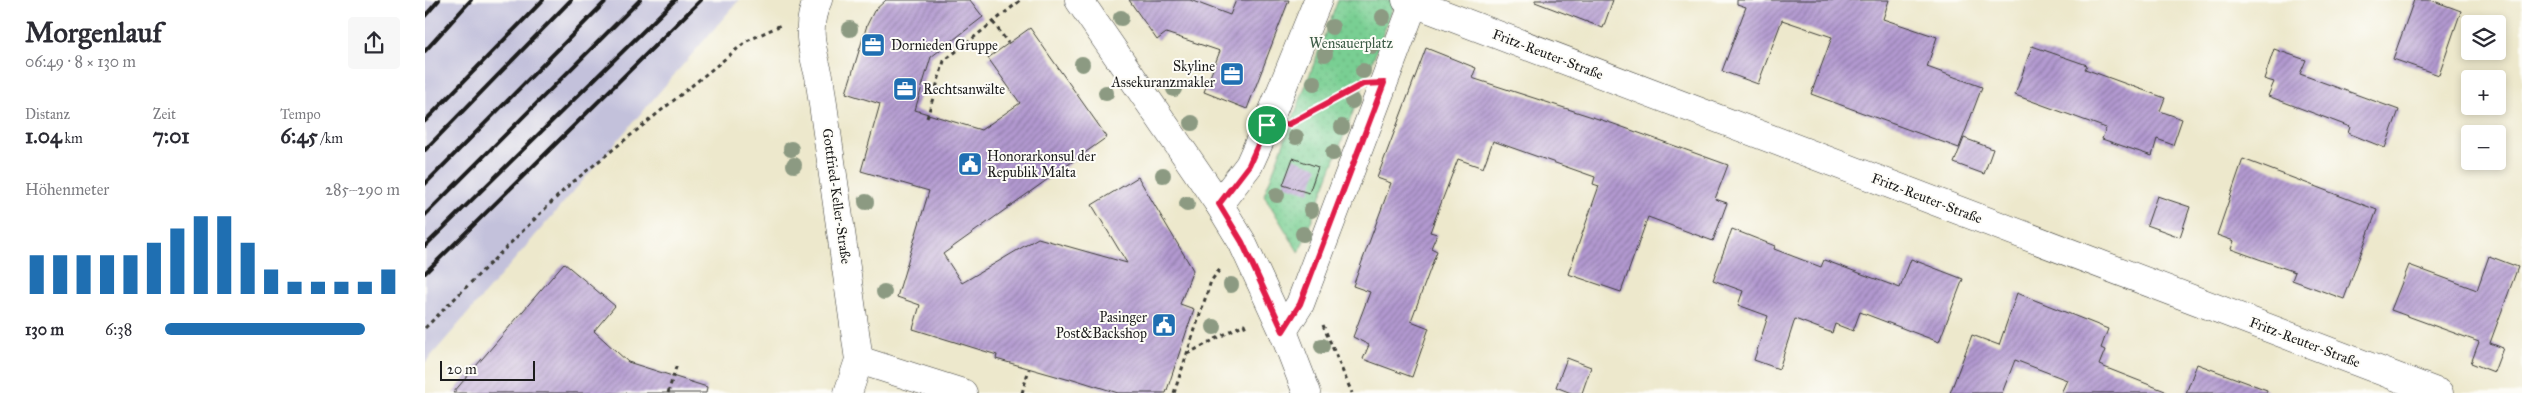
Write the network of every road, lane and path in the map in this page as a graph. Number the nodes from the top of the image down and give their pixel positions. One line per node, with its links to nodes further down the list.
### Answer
1 (818, 0): 7 (street, Gottfried-Keller-Straße)
2 (1021, 0): 6 (path)
3 (1079, 0): 12 (street)
4 (1318, 0): 11 (street)
5 (1412, 1): 9 (street); 29 (street, Fritz-Reuter-Straße)
6 (993, 22): 8 (path); 10 (path)
7 (811, 28): 15 (path); 19 (street, Gottfried-Keller-Straße)
8 (1008, 43)
9 (1384, 83): 11 (path); 14 (street)
10 (927, 118)
11 (1267, 125): 12 (street)
12 (1219, 204): 13 (street)
13 (1242, 242): 16 (street); 18 (path)
14 (1300, 304): 16 (street); 28 (path)
15 (425, 328)
16 (1283, 331): 27 (street)
17 (1248, 333): 18 (path)
18 (1187, 354): 26 (path)
19 (859, 360): 23 (street, Gottfried-Keller-Straße); 24 (street)
20 (677, 364): 22 (path)
21 (1029, 368): 25 (path)
22 (668, 393)
23 (848, 393)
24 (963, 393)
25 (1022, 393)
26 (1174, 393)
27 (1307, 393)
28 (1352, 393)
29 (2439, 393)

